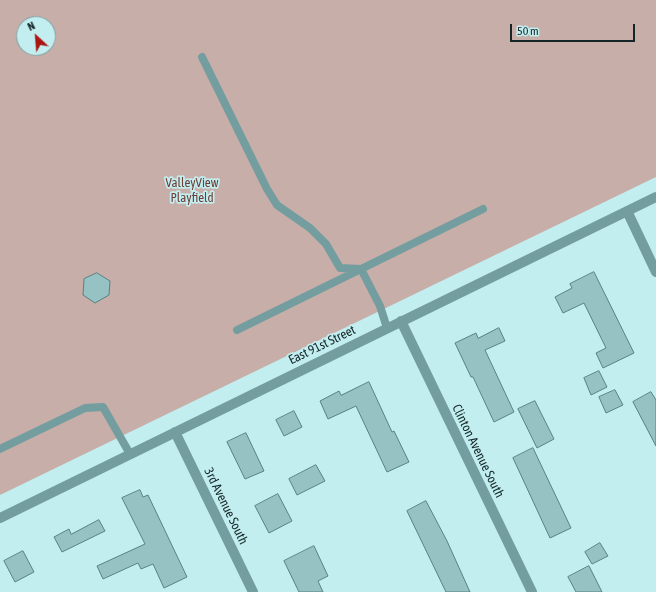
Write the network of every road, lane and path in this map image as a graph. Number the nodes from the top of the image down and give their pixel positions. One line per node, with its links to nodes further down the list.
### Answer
1 (202, 57): 5 (lane)
2 (656, 197): 4 (street, East 91st Street)
3 (483, 208): 5 (lane)
4 (627, 211): 6 (street); 7 (street, East 91st Street)
5 (361, 268): 8 (lane); 9 (lane)
6 (656, 272)
7 (401, 322): 8 (street, East 91st Street); 15 (street, Clinton Avenue South)
8 (387, 328): 10 (street, East 91st Street)
9 (237, 330)
10 (175, 432): 12 (street, East 91st Street); 14 (street, 3rd Avenue South)
11 (0, 449): 12 (lane)
12 (130, 454): 13 (street, East 91st Street)
13 (0, 518)
14 (253, 592)
15 (532, 592)

